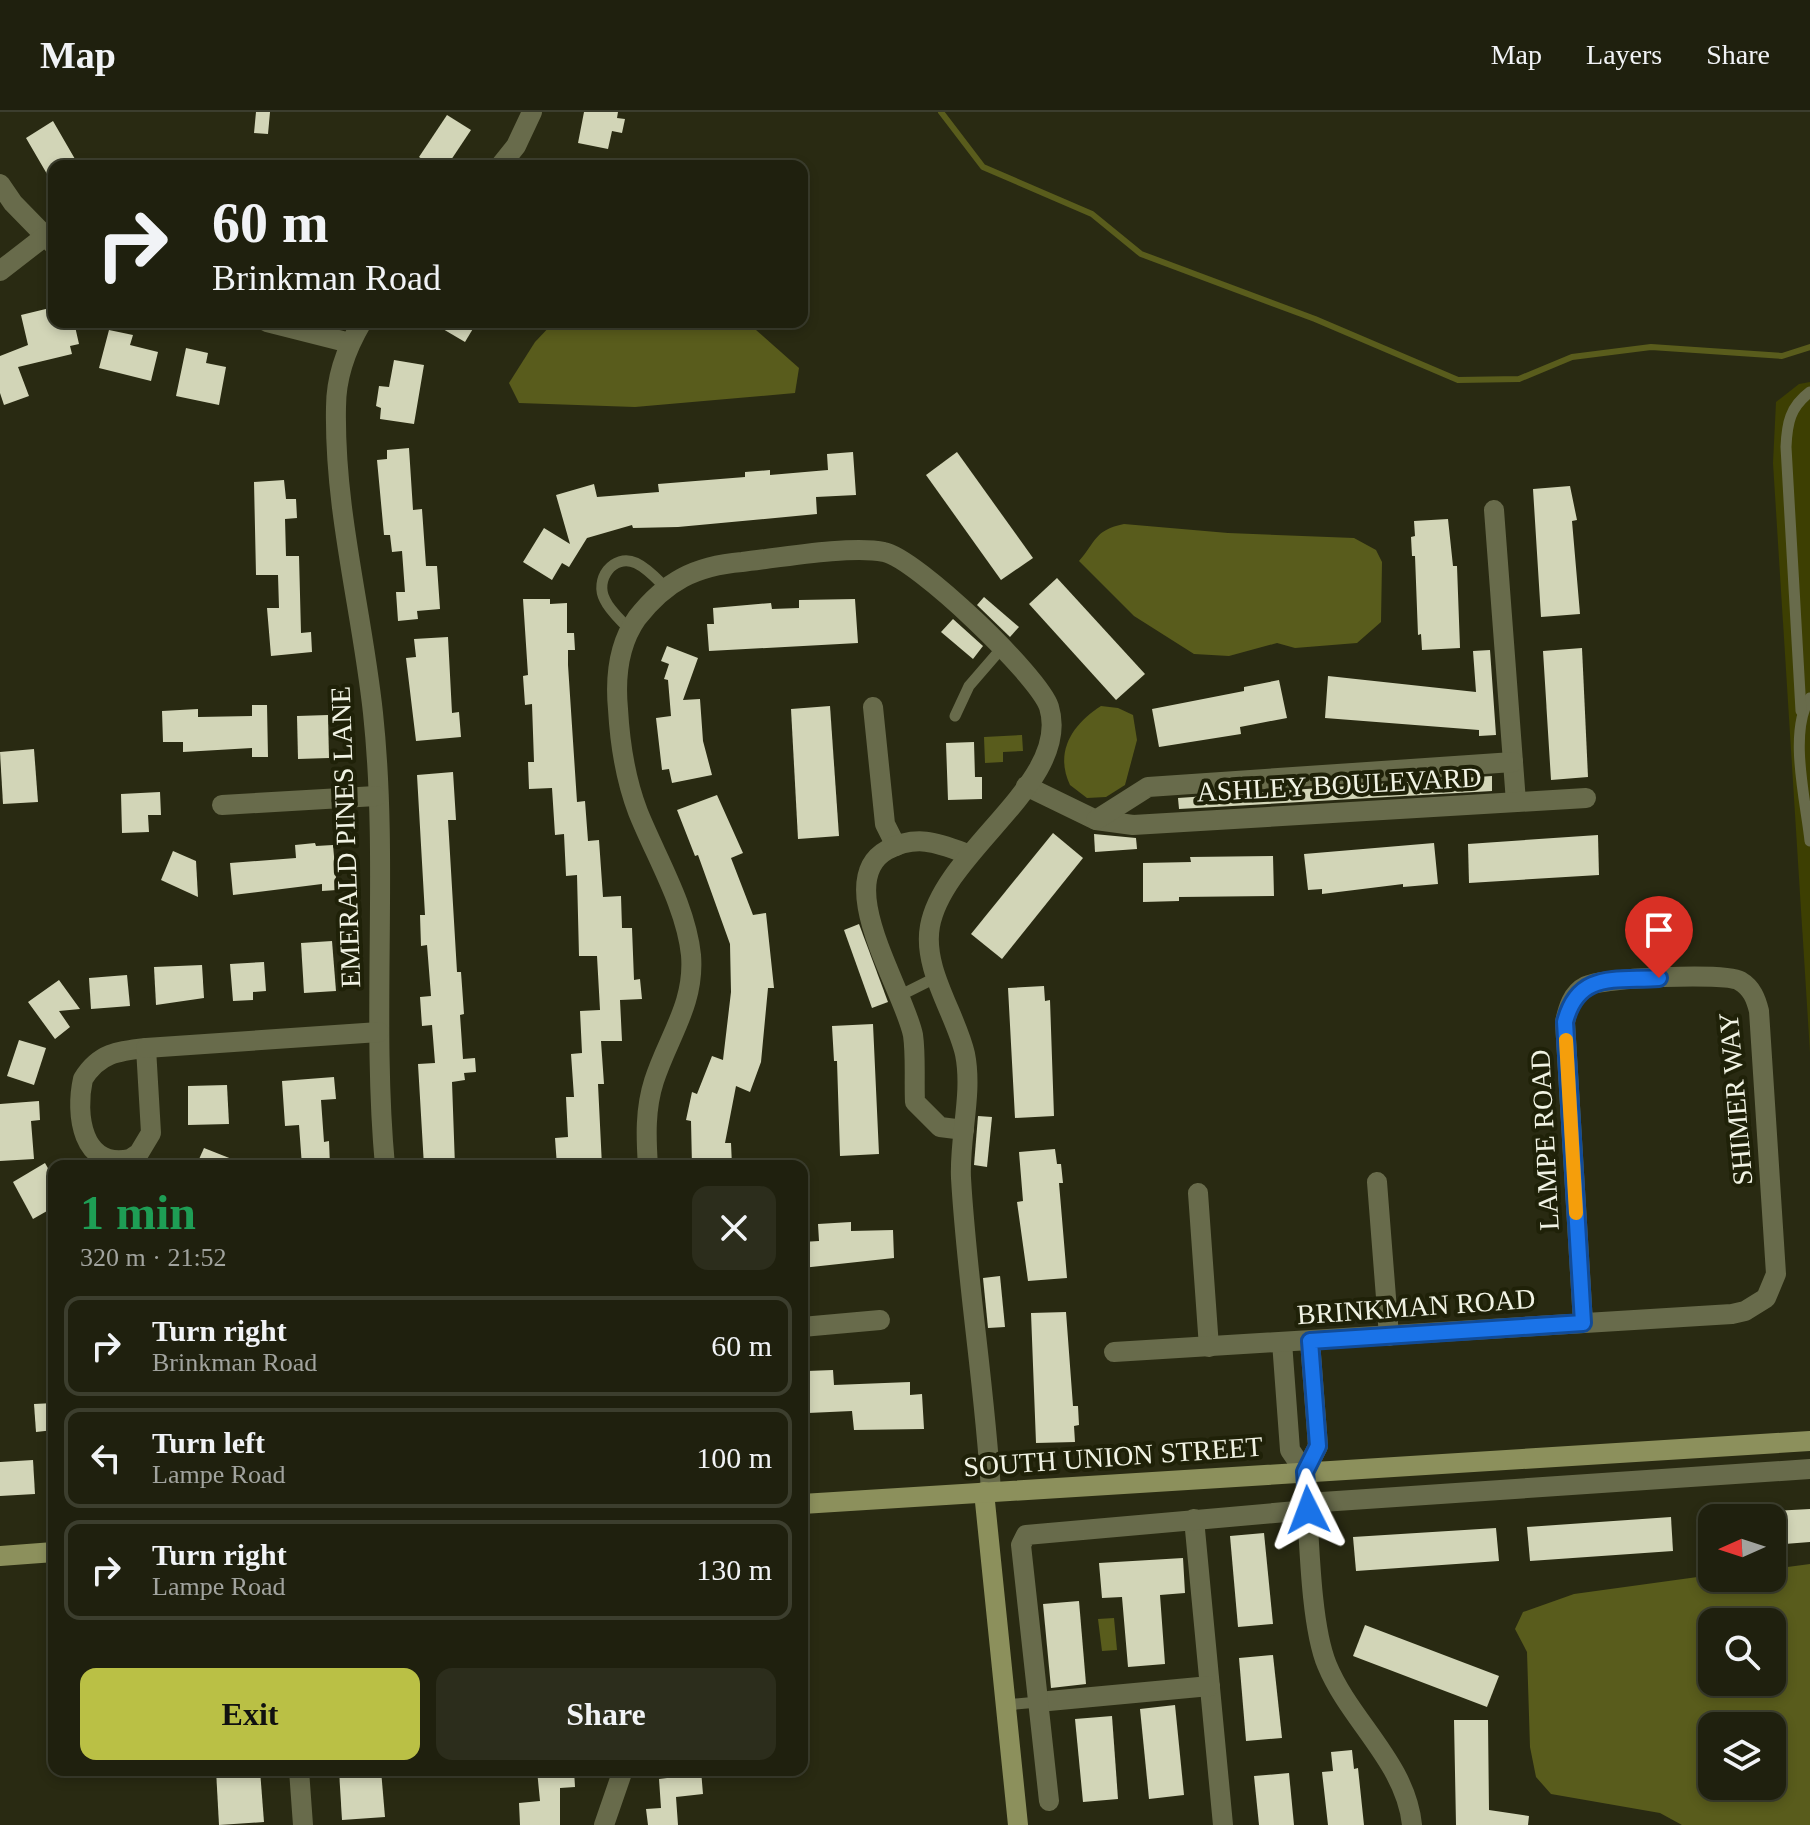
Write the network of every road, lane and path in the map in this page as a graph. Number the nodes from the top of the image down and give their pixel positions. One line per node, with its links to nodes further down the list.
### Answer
1 (532, 112): 2 (street)
2 (505, 160)
3 (0, 184): 4 (street)
4 (48, 240)
5 (48, 242): 6 (street)
6 (0, 271)
7 (291, 328): 9 (street)
8 (359, 328): 9 (street, EMERALD PINES LANE)
9 (350, 343): 21 (street, EMERALD PINES LANE)
10 (1810, 392): 17 (lane)
11 (1494, 510): 19 (street)
12 (665, 587): 13 (street); 13 (lane); 14 (street)
13 (629, 629): 36 (street)
14 (1001, 649): 18 (lane); 20 (street)
15 (1810, 698): 17 (lane)
16 (873, 707): 27 (street)
17 (1801, 711): 26 (lane)
18 (955, 716)
19 (1513, 762): 23 (street); 25 (street, ASHLEY BOULEVARD)
20 (1026, 786): 25 (street, ASHLEY BOULEVARD); 28 (street)
21 (376, 796): 24 (street); 32 (street, EMERALD PINES LANE)
22 (1586, 798): 23 (street, ASHLEY BOULEVARD)
23 (1516, 802): 25 (street, ASHLEY BOULEVARD)
24 (222, 805)
25 (1096, 820)
26 (1810, 841)
27 (896, 846): 28 (street); 31 (street)
28 (968, 854): 29 (street)
29 (937, 977): 31 (lane); 34 (street)
30 (1659, 978): 39 (street, SHIMER WAY); 41 (street, LAMPE ROAD)
31 (899, 996): 34 (street)
32 (379, 1032): 33 (street); 35 (street, EMERALD PINES LANE)
33 (146, 1048): 33 (street)
34 (964, 1130): 51 (street)
35 (385, 1160)
36 (648, 1160)
37 (1377, 1182): 43 (street)
38 (1198, 1193): 46 (street)
39 (1766, 1298): 41 (street, BRINKMAN ROAD)
40 (880, 1320): 42 (street)
41 (1583, 1323): 43 (street, BRINKMAN ROAD)
42 (808, 1326)
43 (1389, 1336): 44 (street, BRINKMAN ROAD)
44 (1310, 1341): 45 (street, BRINKMAN ROAD); 50 (street)
45 (1282, 1342): 46 (street, BRINKMAN ROAD); 50 (street)
46 (1209, 1347): 47 (street, BRINKMAN ROAD)
47 (1114, 1352)
48 (1810, 1441): 50 (street, SOUTH UNION STREET)
49 (1810, 1469): 53 (street)
50 (1305, 1472): 51 (street, SOUTH UNION STREET); 53 (street)
51 (988, 1492): 52 (street, SOUTH UNION STREET); 59 (street)
52 (808, 1504)
53 (1308, 1506): 54 (street); 67 (street)
54 (1194, 1519): 57 (street); 58 (street)
55 (48, 1552): 56 (street)
56 (0, 1556)
57 (1210, 1686): 58 (street); 66 (street)
58 (1038, 1702): 59 (lane); 62 (street)
59 (1006, 1705): 65 (street)
60 (299, 1776): 63 (street)
61 (621, 1776): 64 (street)
62 (1049, 1801)
63 (303, 1825)
64 (604, 1825)
65 (1018, 1825)
66 (1223, 1825)
67 (1412, 1825)

